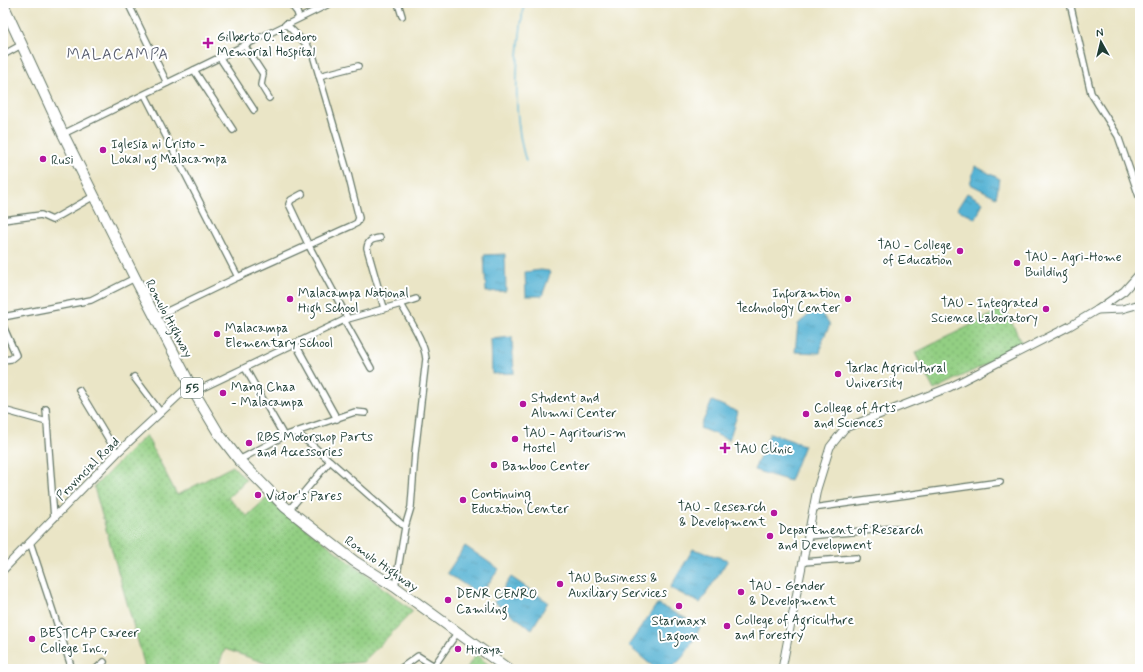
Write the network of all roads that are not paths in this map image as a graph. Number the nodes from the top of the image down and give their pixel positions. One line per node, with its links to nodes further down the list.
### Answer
1 (128, 3): 17 (street)
2 (290, 3): 8 (street)
3 (330, 3): 8 (street)
4 (398, 3): 7 (street)
5 (1070, 3): 25 (street)
6 (3, 4): 10 (highway, Romulo Highway / 55)
7 (402, 16)
8 (299, 18): 9 (street)
9 (286, 24): 11 (street); 16 (street)
10 (21, 45): 12 (street); 22 (highway, Romulo Highway / 55)
11 (244, 45): 13 (street); 19 (street)
12 (3, 55)
13 (220, 58): 15 (street); 20 (street)
14 (358, 66): 16 (street)
15 (194, 70): 17 (street); 21 (street)
16 (319, 76): 28 (street)
17 (167, 83): 18 (street)
18 (145, 95): 22 (street); 30 (street)
19 (269, 98)
20 (254, 110)
21 (232, 130)
22 (63, 134): 24 (highway, Romulo Highway / 55)
23 (302, 194): 28 (street)
24 (94, 196): 26 (street); 31 (highway, Romulo Highway / 55)
25 (1140, 198)
26 (3, 220)
27 (380, 238): 35 (street)
28 (308, 244): 30 (street); 39 (street)
29 (1140, 272): 36 (street)
30 (238, 277): 38 (street)
31 (135, 278): 37 (street); 38 (highway, Romulo Highway / 55)
32 (416, 299): 33 (street)
33 (401, 304): 35 (street); 63 (street)
34 (1140, 304): 36 (street)
35 (384, 308): 39 (street)
36 (1097, 310): 60 (street)
37 (3, 317)
38 (156, 317): 46 (highway, Romulo Highway / 55)
39 (346, 320): 41 (street); 44 (street)
40 (3, 326): 42 (street)
41 (295, 343): 43 (street); 52 (street)
42 (3, 360)
43 (245, 368): 46 (street); 55 (street)
44 (371, 368)
45 (134, 377): 50 (street)
46 (192, 388): 50 (street, Provincial Road); 57 (highway, Romulo Highway / 55)
47 (79, 390): 56 (street)
48 (46, 409): 53 (street)
49 (3, 410): 53 (street)
50 (161, 413): 56 (street, Provincial Road)
51 (365, 413): 52 (street)
52 (337, 419): 54 (street)
53 (47, 422): 62 (street)
54 (295, 432): 55 (street); 58 (street)
55 (284, 436): 57 (street)
56 (117, 453): 62 (street, Provincial Road)
57 (239, 460): 61 (highway, Romulo Highway / 55)
58 (330, 461): 61 (street); 63 (street)
59 (1000, 482): 60 (street)
60 (813, 508): 65 (street)
61 (289, 510): 70 (highway, Romulo Highway / 55)
62 (54, 518): 66 (street, Provincial Road)
63 (405, 527): 70 (street)
64 (895, 528): 65 (street)
65 (808, 536): 68 (street)
66 (30, 542): 69 (street, Provincial Road); 74 (street)
67 (856, 558): 68 (street)
68 (803, 562): 78 (street)
69 (3, 570)
70 (395, 587): 71 (highway, Romulo Highway / 55)
71 (457, 633): 73 (street); 77 (highway, Romulo Highway / 55)
72 (104, 662): 75 (street)
73 (433, 668): 76 (street)
74 (72, 669)
75 (96, 669)
76 (400, 669)
77 (508, 669)
78 (782, 669)

